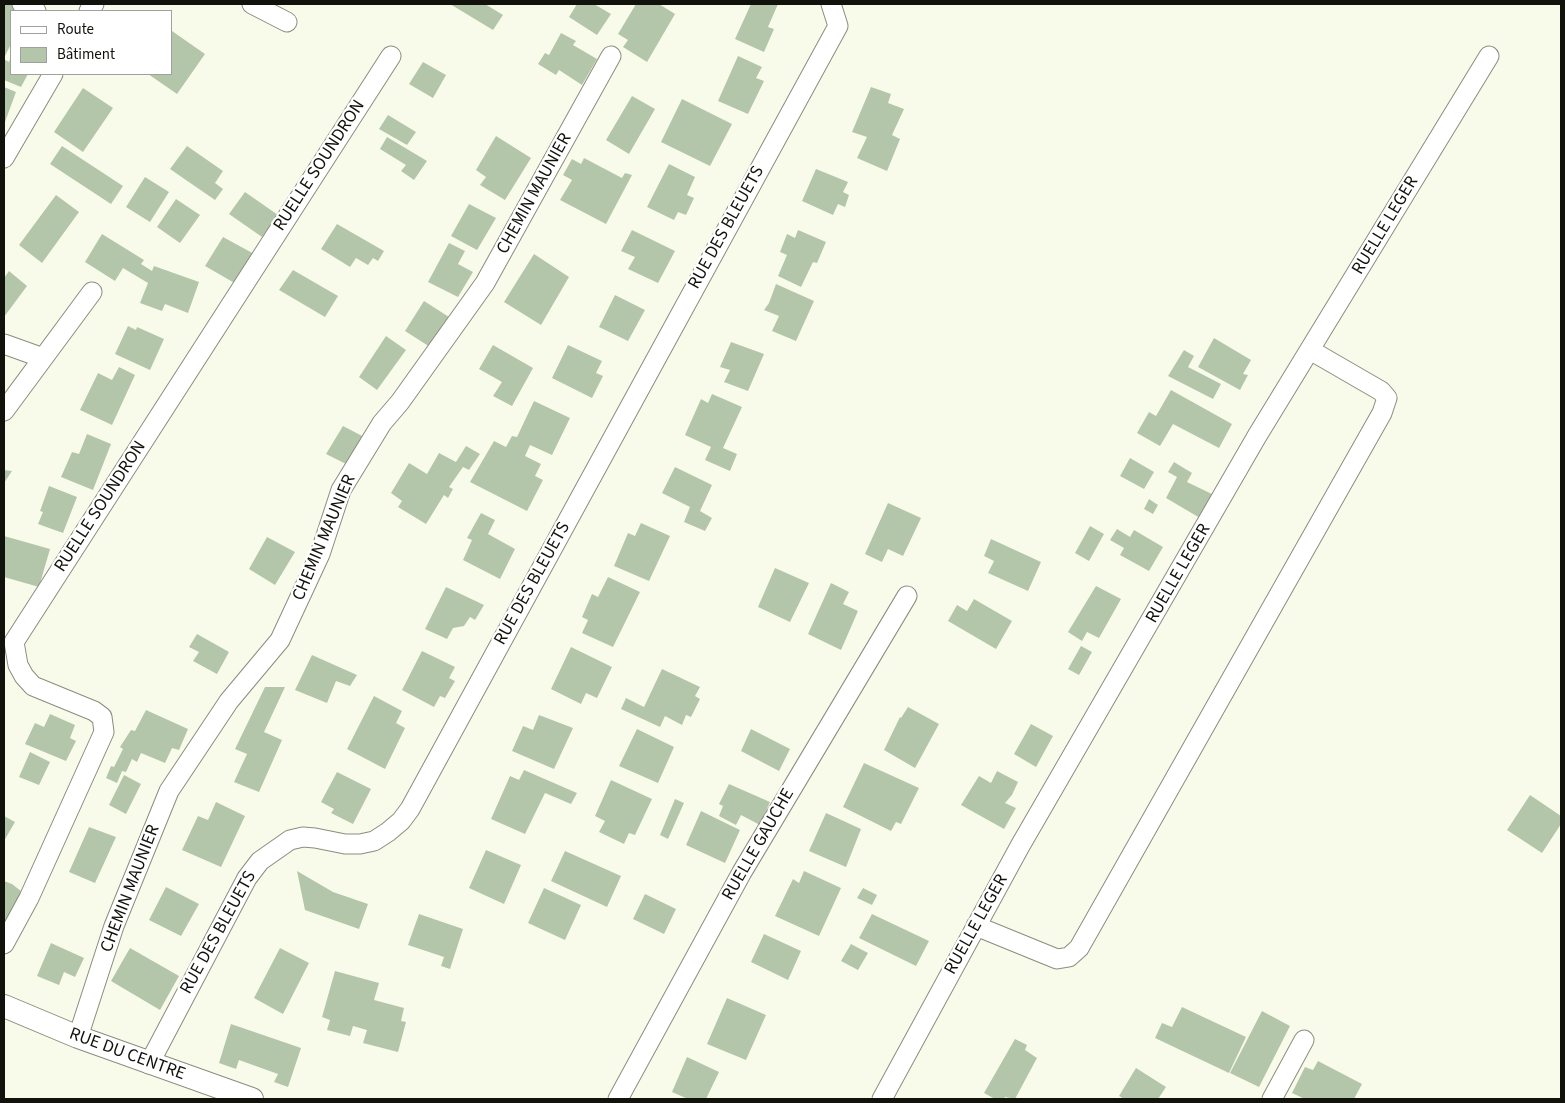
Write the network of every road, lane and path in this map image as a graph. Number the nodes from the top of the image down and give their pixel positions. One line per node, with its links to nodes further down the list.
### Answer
1 (22, 4): 4 (street)
2 (252, 4): 5 (street)
3 (831, 4): 22 (street, RUE DES BLEUETS)
4 (34, 10)
5 (287, 22)
6 (390, 56): 18 (street, RUELLE SOUNDRON)
7 (612, 56): 20 (street, CHEMIN MAUNIER)
8 (1489, 56): 13 (street, RUELLE LEGER)
9 (52, 75): 10 (street)
10 (4, 158)
11 (92, 292): 14 (street)
12 (4, 344): 14 (street)
13 (1310, 350): 17 (street, RUELLE LEGER); 17 (street)
14 (43, 358): 15 (street)
15 (4, 411)
16 (907, 596): 24 (street, RUELLE GAUCHE)
17 (976, 926): 25 (street, RUELLE LEGER)
18 (4, 944)
19 (4, 1006): 20 (street, RUE DU CENTRE)
20 (78, 1037): 22 (street, RUE DU CENTRE)
21 (1304, 1040): 26 (street)
22 (149, 1064): 23 (street, RUE DU CENTRE)
23 (252, 1099)
24 (618, 1099)
25 (882, 1099)
26 (1272, 1099)

